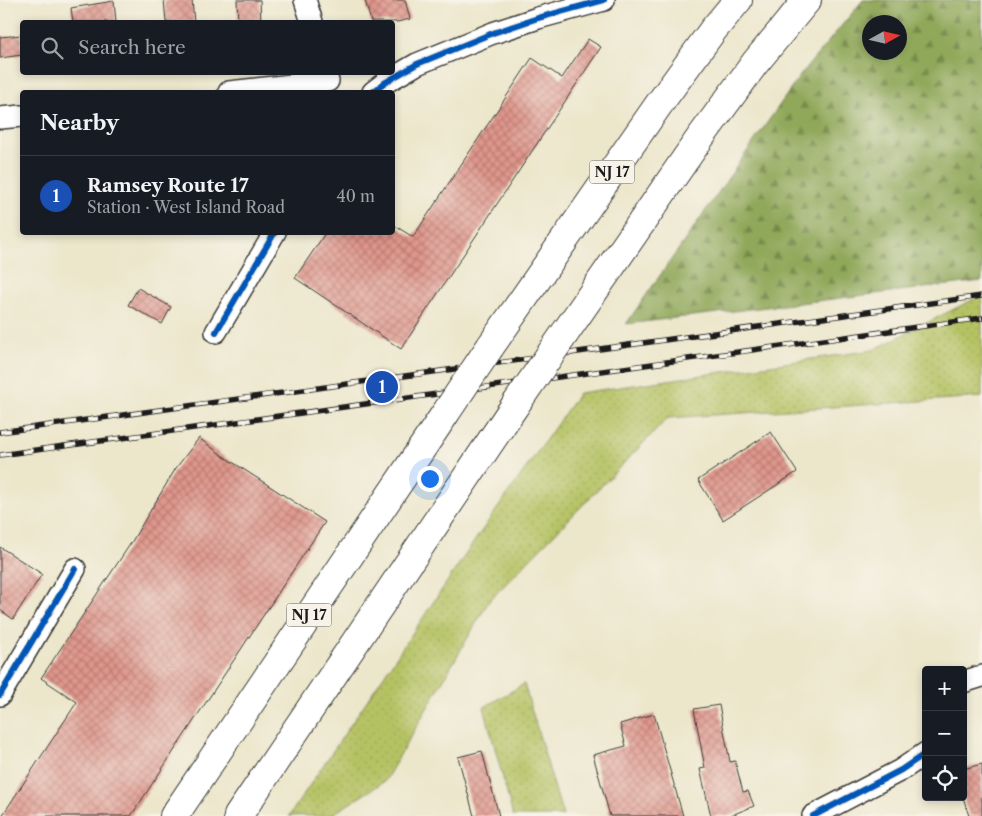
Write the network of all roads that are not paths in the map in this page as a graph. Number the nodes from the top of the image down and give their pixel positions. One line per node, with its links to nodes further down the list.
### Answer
1 (305, 0): 5 (street)
2 (604, 0): 8 (street)
3 (738, 0): 19 (highway, NJ 17, bridge)
4 (807, 0): 17 (highway, bridge)
5 (311, 20)
6 (328, 82): 7 (street)
7 (249, 90)
8 (376, 90)
9 (20, 116): 10 (street)
10 (0, 118)
11 (272, 235): 12 (street)
12 (216, 332)
13 (75, 569): 16 (street)
14 (982, 676): 15 (street)
15 (967, 681)
16 (0, 695)
17 (288, 742): 22 (highway); 23 (highway)
18 (922, 756): 24 (street)
19 (204, 772): 20 (highway); 21 (highway, NJ 17)
20 (168, 816)
21 (174, 816)
22 (238, 816)
23 (248, 816)
24 (813, 816)

